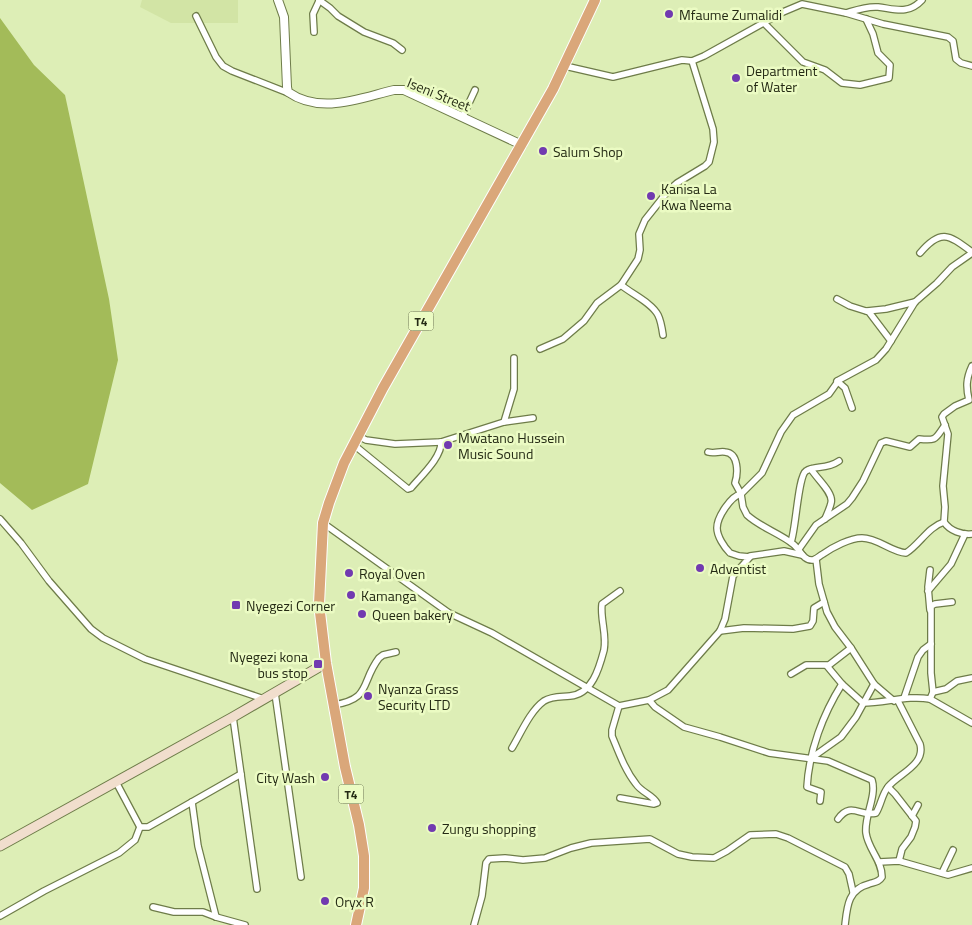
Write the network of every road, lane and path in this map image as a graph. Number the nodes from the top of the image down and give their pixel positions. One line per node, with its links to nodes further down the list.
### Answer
1 (278, 0): 15 (street)
2 (319, 0): 9 (street); 10 (street)
3 (595, 0): 12 (highway, T4)
4 (922, 0): 5 (street)
5 (846, 13): 7 (street); 8 (street)
6 (196, 16): 15 (street)
7 (866, 19): 8 (street); 13 (street)
8 (764, 23): 11 (street)
9 (314, 32)
10 (402, 50)
11 (692, 61): 12 (street); 20 (street)
12 (565, 66): 17 (highway, T4)
13 (972, 66)
14 (475, 90): 16 (street)
15 (291, 94): 16 (street, Iseni Street)
16 (463, 116): 17 (street, Iseni Street)
17 (522, 145): 36 (highway, T4)
18 (920, 253): 19 (street)
19 (972, 253): 22 (street)
20 (621, 286): 24 (street); 26 (street)
21 (838, 299): 23 (street)
22 (915, 302): 23 (street); 25 (street)
23 (867, 311): 25 (street)
24 (663, 335)
25 (891, 341): 29 (street)
26 (540, 349)
27 (514, 358): 34 (street)
28 (972, 366): 30 (street)
29 (837, 381): 32 (street); 41 (street)
30 (963, 404): 31 (street); 35 (street)
31 (972, 407)
32 (852, 408)
33 (533, 418): 34 (street)
34 (504, 422): 37 (street)
35 (945, 425): 43 (street); 44 (street)
36 (356, 441): 37 (street); 37 (street); 45 (highway, T4)
37 (441, 442)
38 (708, 452): 41 (street)
39 (839, 461): 40 (street)
40 (811, 469): 43 (street); 47 (street)
41 (741, 494): 47 (street); 49 (street)
42 (0, 518): 71 (street)
43 (825, 519): 48 (street)
44 (944, 522): 46 (street); 50 (street)
45 (323, 523): 61 (highway, T4); 67 (street)
46 (970, 535): 53 (street)
47 (792, 542): 48 (street)
48 (801, 552): 49 (street); 50 (street)
49 (750, 556): 57 (street)
50 (816, 559): 54 (street)
51 (930, 570): 53 (street)
52 (620, 591): 67 (street)
53 (928, 591): 56 (street)
54 (824, 602): 57 (street); 59 (street)
55 (952, 602): 56 (street)
56 (930, 611): 58 (street)
57 (720, 631): 72 (street)
58 (932, 644): 68 (street); 70 (street)
59 (851, 648): 62 (street); 66 (street)
60 (396, 652): 76 (street)
61 (326, 663): 69 (main road); 76 (highway, T4)
62 (827, 666): 63 (street); 65 (street)
63 (791, 674)
64 (972, 678): 68 (street)
65 (842, 684): 75 (street); 81 (street)
66 (874, 684): 74 (street); 75 (street)
67 (589, 688): 77 (street); 80 (street)
68 (933, 692): 73 (street)
69 (275, 693): 71 (main road); 99 (street)
70 (904, 698): 73 (street); 74 (street)
71 (264, 699): 78 (main road)
72 (649, 700): 77 (street); 81 (street)
73 (930, 700): 79 (street)
74 (896, 701): 75 (street); 84 (street)
75 (863, 703): 81 (street)
76 (333, 705): 107 (highway, T4)
77 (619, 706): 85 (street)
78 (233, 717): 82 (street); 83 (main road)
79 (972, 723)
80 (512, 748)
81 (810, 759): 86 (street); 89 (street)
82 (241, 774): 87 (street); 100 (street)
83 (116, 782): 92 (street); 93 (main road)
84 (888, 787): 89 (street); 90 (street)
85 (620, 798)
86 (820, 801)
87 (192, 802): 92 (street); 104 (street)
88 (918, 805): 90 (street)
89 (868, 814): 91 (street); 96 (street)
90 (912, 816): 95 (street)
91 (838, 819)
92 (140, 827): 103 (street)
93 (0, 846)
94 (953, 850): 98 (street)
95 (899, 861): 96 (street); 98 (street)
96 (879, 862): 101 (street)
97 (972, 868): 98 (street)
98 (942, 873)
99 (301, 877)
100 (257, 889)
101 (853, 892): 108 (street); 109 (street)
102 (153, 907): 104 (street)
103 (0, 916)
104 (216, 918): 105 (street)
105 (222, 922): 106 (street)
106 (245, 925)
107 (356, 925)
108 (474, 925)
109 (845, 925)

